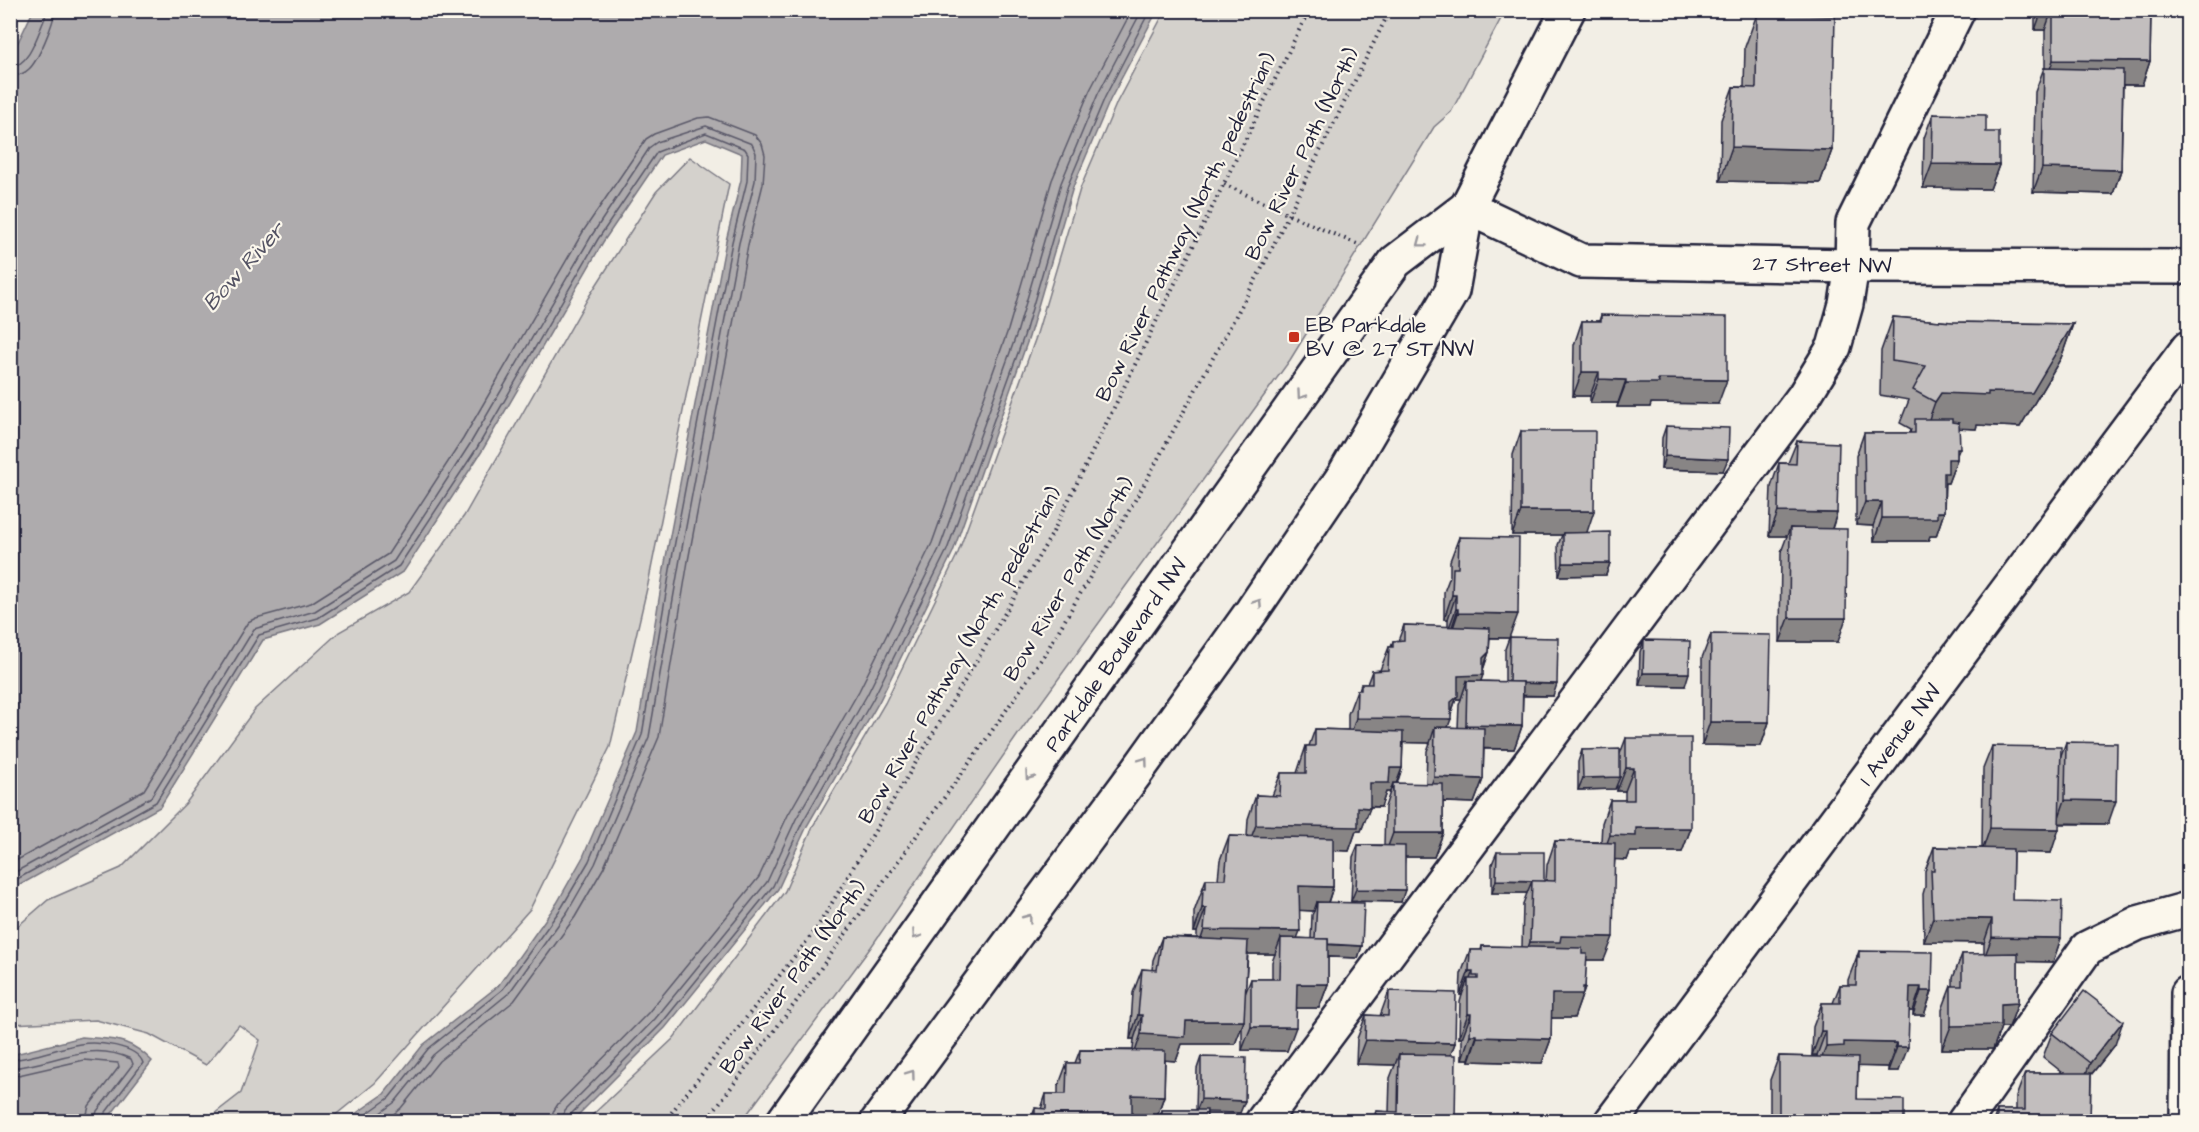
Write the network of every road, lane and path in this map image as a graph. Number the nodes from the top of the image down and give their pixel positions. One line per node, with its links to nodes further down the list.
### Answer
1 (1309, 10): 5 (path, Bow River Pathway (North, pedestrian))
2 (1390, 10): 7 (path, Bow River Path (North))
3 (1568, 10): 6 (main road, Parkdale Boulevard NW)
4 (1958, 10): 9 (main road)
5 (1224, 184): 7 (path); 14 (path, Bow River Pathway (North, pedestrian))
6 (1467, 207): 9 (main road, 27 Street NW); 16 (main road, Parkdale Boulevard NW, one-way to 16); 17 (main road, Parkdale Boulevard NW, one-way to 6)
7 (1288, 215): 8 (path); 15 (path, Bow River Path (North))
8 (1363, 247)
9 (1852, 266): 10 (main road, 27 Street NW); 18 (main road)
10 (2188, 267)
11 (2188, 348): 19 (main road, 1 Avenue NW)
12 (2188, 909): 20 (main road)
13 (2188, 993): 21 (main road)
14 (664, 1122)
15 (705, 1122)
16 (783, 1122)
17 (877, 1122)
18 (1262, 1122)
19 (1611, 1122)
20 (1964, 1122)
21 (2187, 1122)

